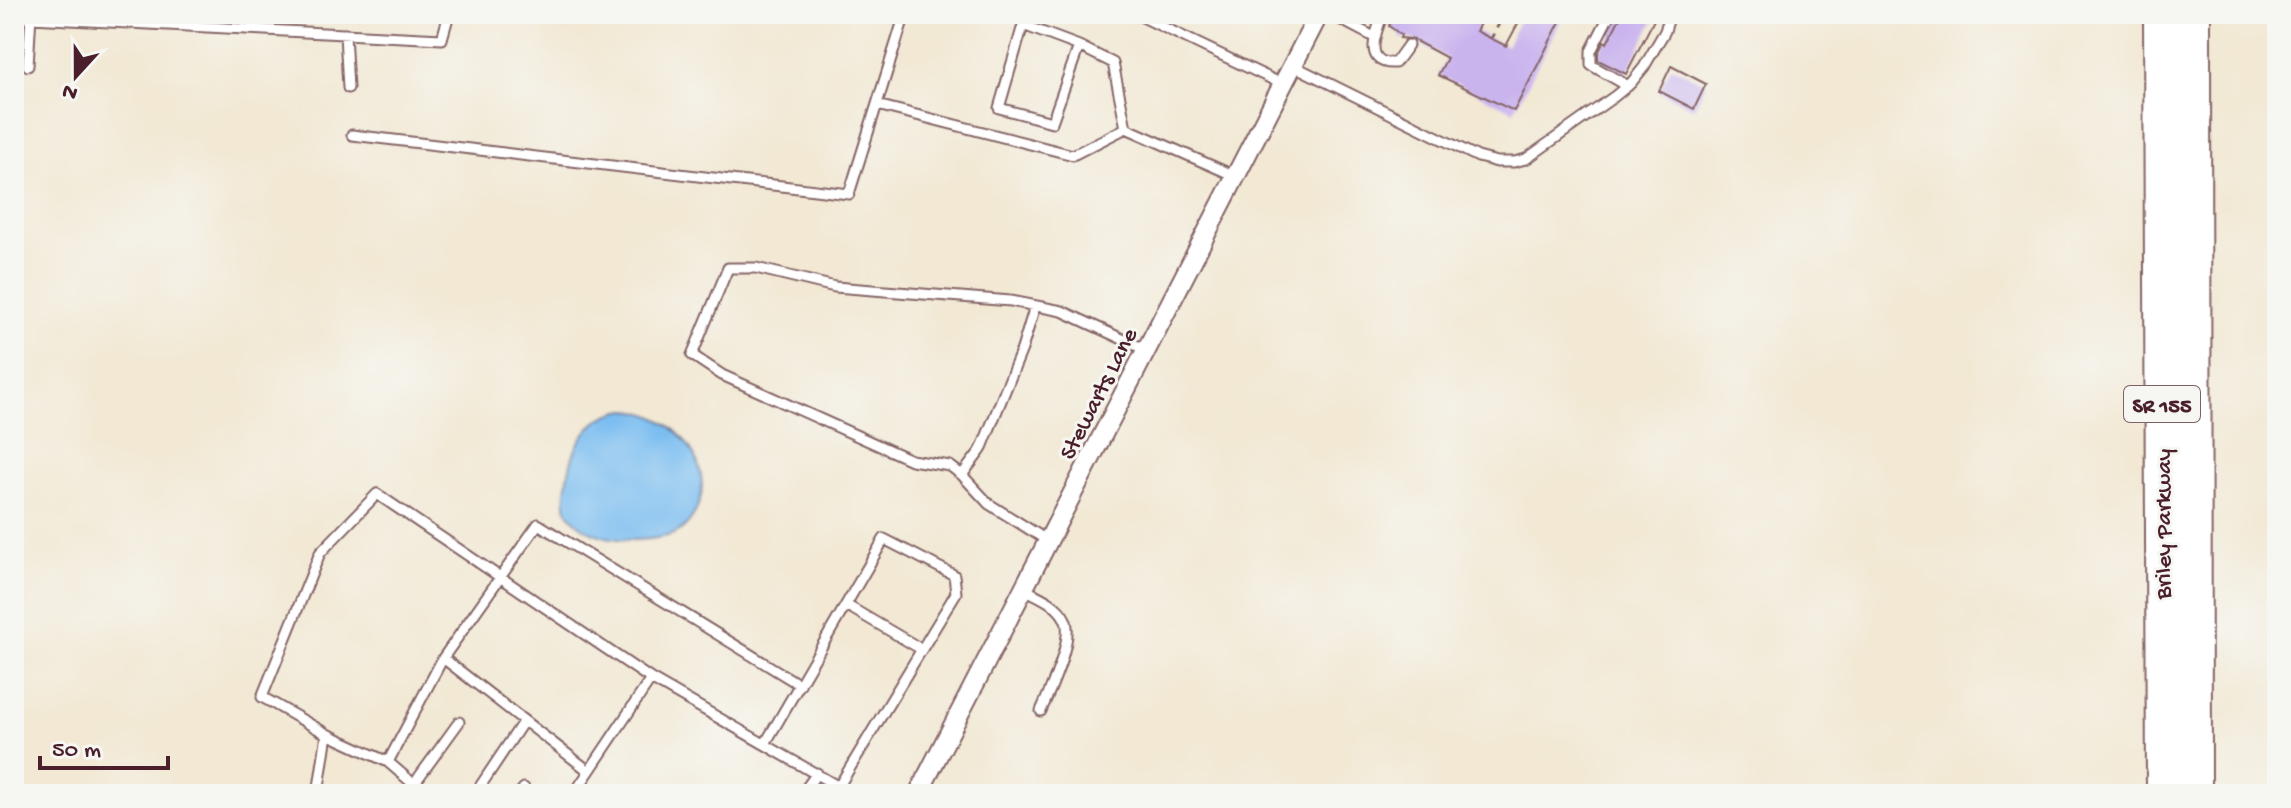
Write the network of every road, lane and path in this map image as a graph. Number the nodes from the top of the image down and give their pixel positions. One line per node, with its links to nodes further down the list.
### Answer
1 (449, 14): 14 (lane)
2 (905, 14): 24 (lane)
3 (1136, 14): 12 (lane)
4 (1319, 14): 19 (street, Stewarts Lane)
5 (1330, 14): 15 (lane)
6 (1383, 14): 15 (lane)
7 (1504, 14): 16 (path)
8 (1670, 14): 22 (lane)
9 (2161, 14): 56 (highway, Briley Parkway / SR 155)
10 (2193, 14): 57 (highway, Briley Parkway / SR 155)
11 (31, 16): 14 (lane); 20 (lane)
12 (1156, 18): 21 (lane)
13 (1608, 18): 22 (lane)
14 (345, 34): 23 (lane)
15 (1374, 37): 17 (lane)
16 (1491, 39)
17 (1408, 45)
18 (1079, 46): 18 (lane); 25 (lane)
19 (1292, 65): 21 (street, Stewarts Lane); 22 (lane)
20 (28, 66)
21 (1282, 84): 27 (street, Stewarts Lane)
22 (1628, 86)
23 (348, 88)
24 (877, 105): 25 (lane); 26 (lane)
25 (1126, 128): 27 (lane)
26 (352, 135)
27 (1235, 176): 29 (street, Stewarts Lane)
28 (1035, 306): 29 (lane); 30 (lane); 30 (lane)
29 (1146, 350): 31 (street, Stewarts Lane)
30 (962, 475): 31 (lane)
31 (1048, 541): 33 (street, Stewarts Lane)
32 (501, 578): 36 (lane); 37 (lane); 38 (lane); 42 (lane)
33 (1023, 588): 39 (lane); 55 (street, Stewarts Lane)
34 (846, 605): 35 (lane); 35 (lane); 38 (lane)
35 (921, 649): 48 (lane)
36 (443, 658): 41 (lane); 44 (lane)
37 (651, 679): 43 (lane); 45 (lane)
38 (800, 685): 43 (lane)
39 (1041, 711)
40 (459, 722): 47 (lane)
41 (523, 722): 45 (lane); 51 (lane)
42 (327, 734): 44 (lane); 49 (lane)
43 (765, 744): 46 (lane)
44 (388, 762): 47 (lane)
45 (589, 771): 52 (lane)
46 (817, 773): 48 (lane); 53 (lane)
47 (414, 784): 50 (lane)
48 (839, 786): 54 (lane)
49 (318, 794)
50 (425, 794)
51 (475, 794)
52 (574, 794)
53 (802, 794)
54 (851, 794)
55 (918, 794)
56 (2164, 794)
57 (2194, 794)

